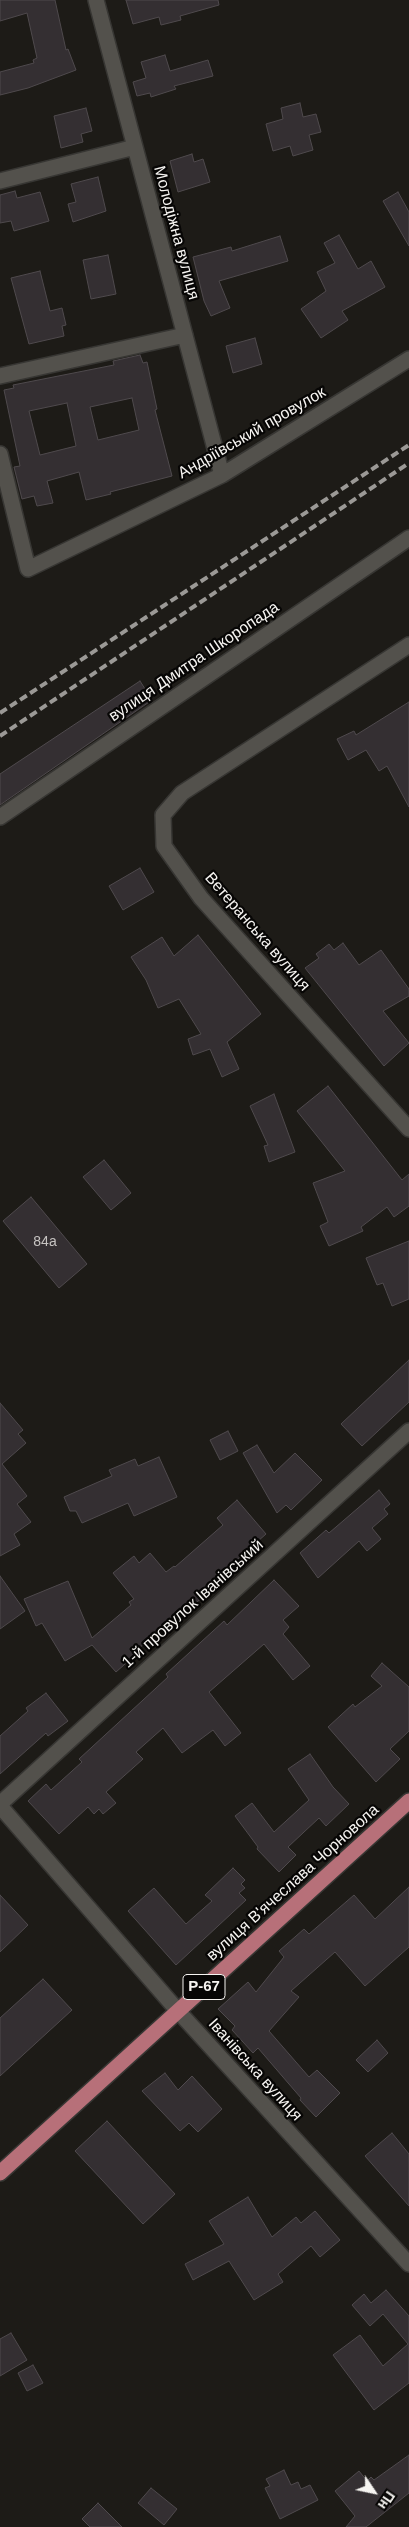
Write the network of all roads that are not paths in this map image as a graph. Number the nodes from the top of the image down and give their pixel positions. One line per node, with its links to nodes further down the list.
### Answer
1 (96, 0): 2 (street, Молодіжна вулиця)
2 (135, 147): 3 (street); 4 (street, Молодіжна вулиця)
3 (0, 181)
4 (184, 335): 6 (street); 8 (street, Молодіжна вулиця)
5 (409, 359): 8 (street, Андріївський провулок)
6 (0, 376)
7 (0, 454): 8 (street, Андріївський провулок)
8 (222, 475)
9 (409, 538): 11 (street, вулиця Дмитра Шкоропада)
10 (409, 645): 12 (street, Ветеранська вулиця)
11 (0, 817)
12 (409, 1128)
13 (409, 1431): 15 (street, 1-й провулок Іванівський)
14 (409, 1801): 16 (main road, вулиця В'ячеслава Чорновола / Р-67)
15 (0, 1805): 16 (street, Іванівська вулиця)
16 (178, 2011): 17 (main road, вулиця В'ячеслава Чорновола / Р-67); 18 (street, Іванівська вулиця)
17 (0, 2173)
18 (409, 2264)

